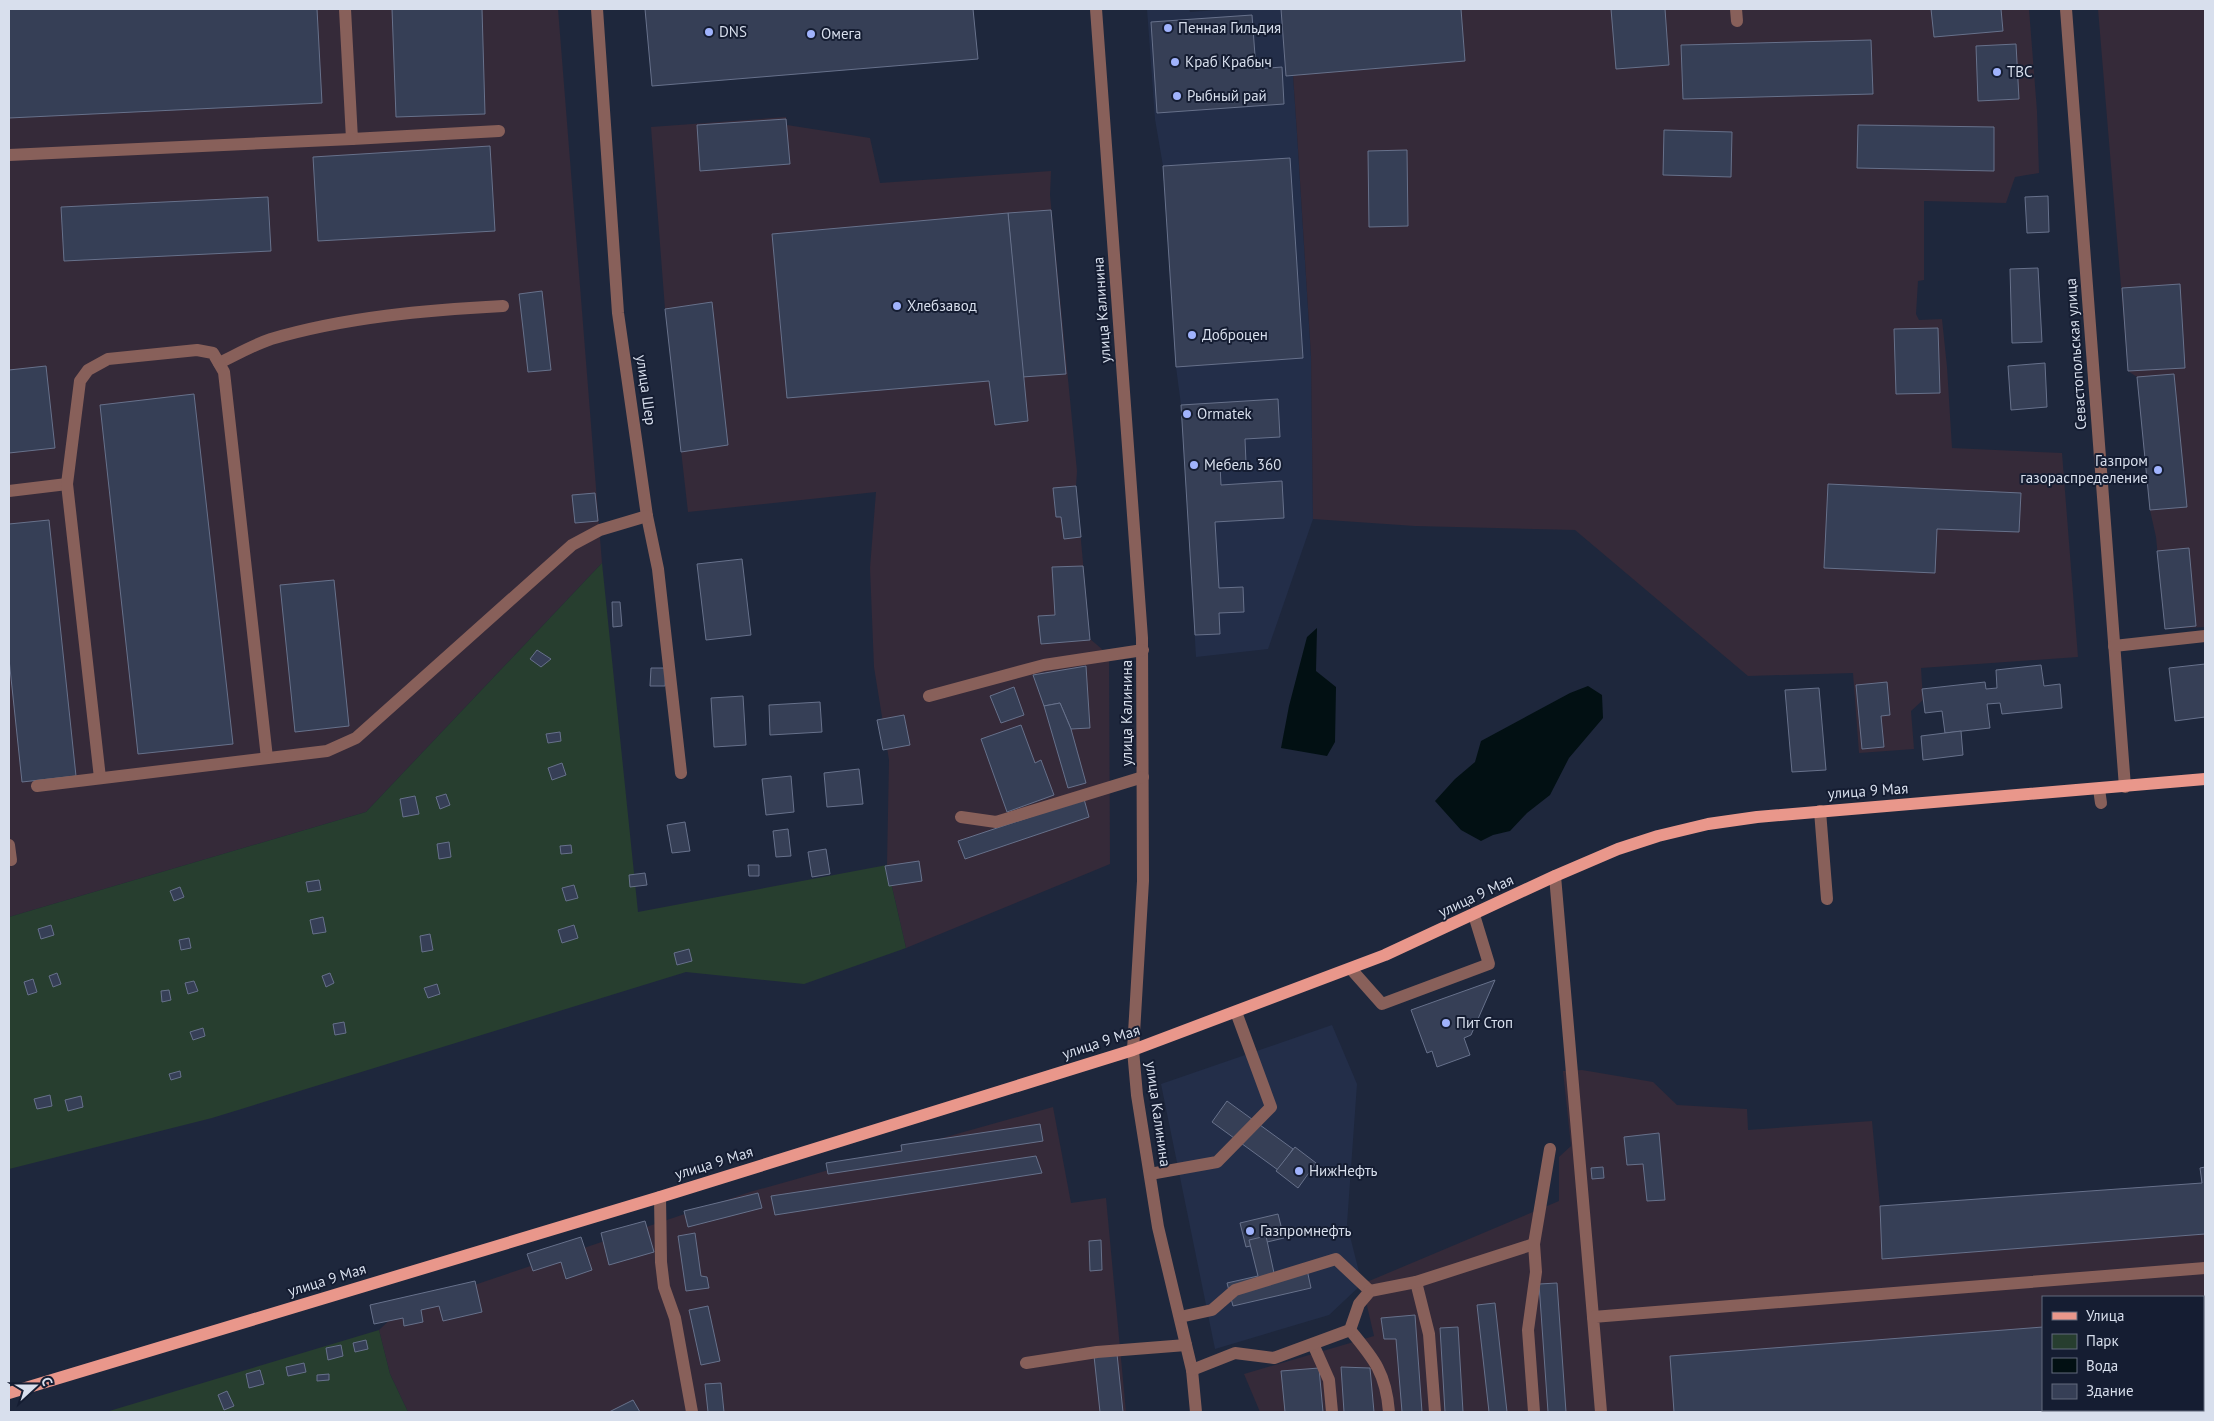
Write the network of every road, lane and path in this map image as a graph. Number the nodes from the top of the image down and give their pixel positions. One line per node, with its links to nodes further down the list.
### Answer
1 (345, 9): 6 (street)
2 (597, 9): 12 (street, улица Шер)
3 (1096, 9): 15 (street, улица Калинина)
4 (2066, 9): 14 (street, Севастопольская улица)
5 (499, 131): 6 (street)
6 (352, 139): 7 (street)
7 (9, 155)
8 (503, 306): 9 (street)
9 (219, 363): 10 (street); 17 (street)
10 (67, 484): 11 (street); 20 (street)
11 (9, 490)
12 (647, 516): 17 (street); 18 (street, улица Шер)
13 (2205, 636): 14 (street)
14 (2114, 646): 23 (street, Севастопольская улица)
15 (1143, 650): 16 (street); 19 (street, улица Калинина)
16 (929, 696)
17 (267, 758): 20 (street)
18 (681, 773)
19 (1143, 777): 27 (street); 35 (street, улица Калинина)
20 (100, 778): 22 (street)
21 (2205, 779): 23 (main road, улица 9 Мая)
22 (37, 786)
23 (2125, 787): 24 (main road, улица 9 Мая)
24 (2099, 789): 25 (street); 26 (main road, улица 9 Мая)
25 (2101, 803)
26 (1820, 811): 30 (main road, улица 9 Мая); 31 (street)
27 (961, 817)
28 (9, 845): 29 (street)
29 (11, 860)
30 (1555, 876): 32 (main road, улица 9 Мая); 44 (street)
31 (1827, 900)
32 (1474, 915): 33 (main road, улица 9 Мая); 33 (street)
33 (1351, 969): 34 (main road, улица 9 Мая)
34 (1236, 1012): 35 (main road, улица 9 Мая); 37 (street)
35 (1133, 1050): 37 (street, улица Калинина); 38 (main road, улица 9 Мая)
36 (1550, 1149): 39 (street)
37 (1150, 1174): 43 (street, улица Калинина)
38 (660, 1197): 50 (main road, улица 9 Мая); 51 (street)
39 (1534, 1244): 41 (street); 56 (street)
40 (2205, 1268): 44 (street)
41 (1416, 1282): 42 (street); 55 (street)
42 (1370, 1291): 43 (street); 45 (street)
43 (1180, 1317): 47 (street, улица Калинина)
44 (1593, 1317): 57 (street)
45 (1350, 1330): 46 (street); 54 (street)
46 (1313, 1344): 49 (street); 53 (street)
47 (1186, 1345): 48 (street); 49 (street, улица Калинина)
48 (1026, 1363)
49 (1192, 1370): 52 (street, улица Калинина)
50 (9, 1392)
51 (692, 1412)
52 (1196, 1412)
53 (1332, 1412)
54 (1389, 1412)
55 (1435, 1412)
56 (1534, 1412)
57 (1600, 1412)

